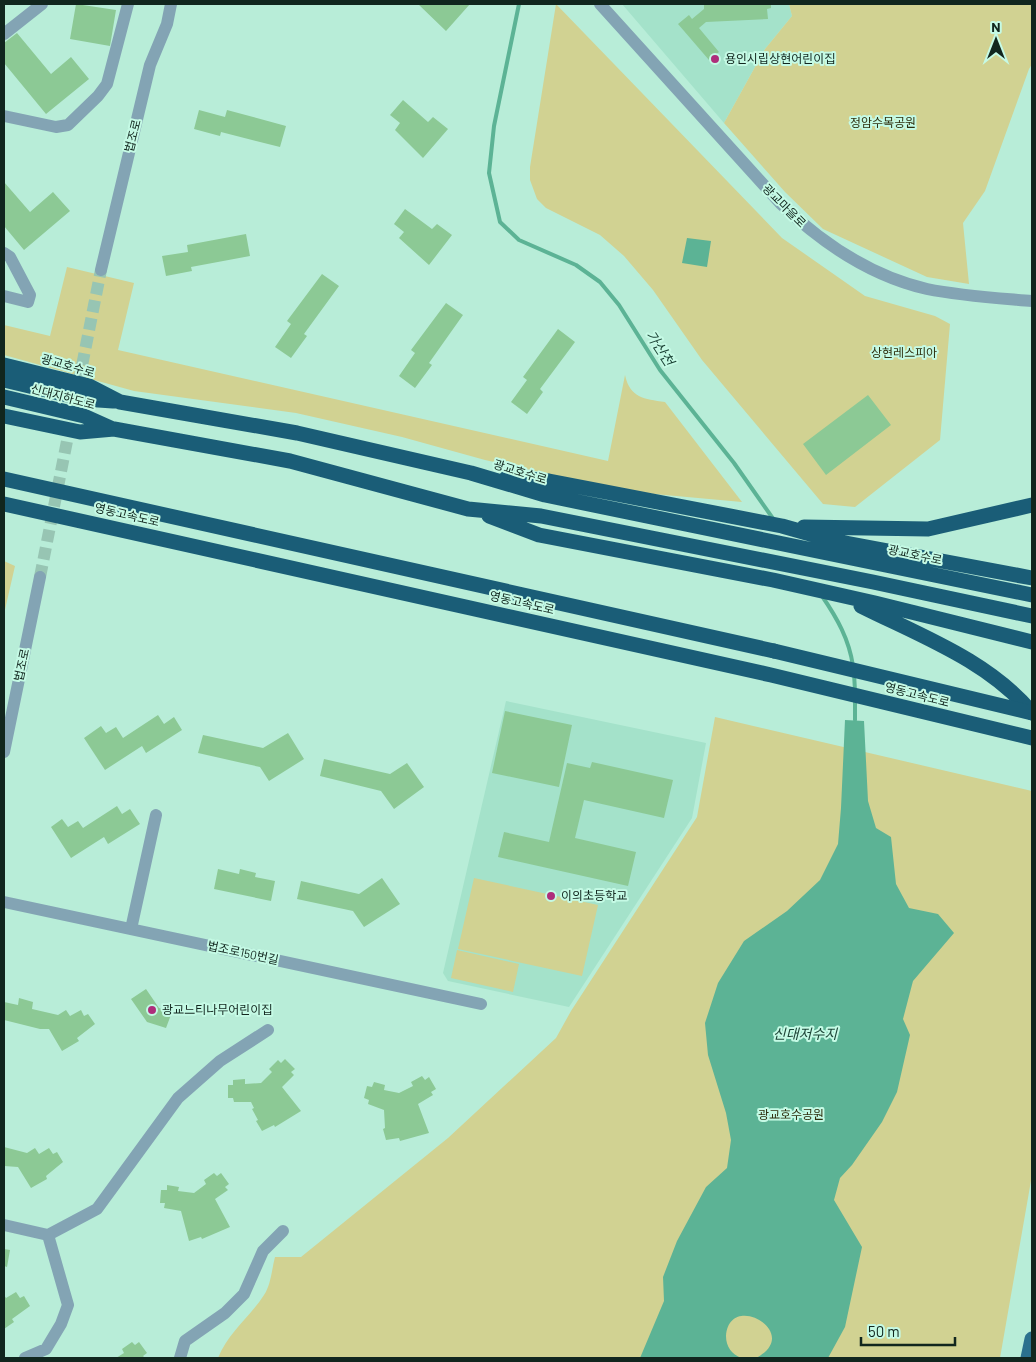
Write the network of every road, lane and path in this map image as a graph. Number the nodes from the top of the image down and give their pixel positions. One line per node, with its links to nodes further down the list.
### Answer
1 (42, 4): 5 (street)
2 (128, 4): 6 (street)
3 (171, 4): 8 (street, 법조로)
4 (600, 4): 10 (street, 광교마을로)
5 (4, 34)
6 (4, 116)
7 (4, 253): 9 (street)
8 (100, 270)
9 (4, 296)
10 (1032, 301)
11 (4, 365): 14 (highway, 광교호수로)
12 (4, 380): 14 (highway, 신대지하도로)
13 (4, 397): 16 (highway, 신대지하도로)
14 (120, 402): 17 (highway, 광교호수로)
15 (4, 416): 16 (highway)
16 (114, 430): 21 (highway)
17 (471, 473): 22 (highway); 25 (highway, 광교호수로)
18 (4, 479): 29 (highway, 영동고속도로, bridge)
19 (4, 504): 30 (highway, 영동고속도로)
20 (1032, 505): 22 (highway)
21 (468, 508): 26 (highway); 27 (highway)
22 (833, 534): 24 (highway)
23 (40, 577): 31 (street, 법조로)
24 (1032, 578)
25 (1032, 595)
26 (875, 608): 28 (highway); 29 (highway)
27 (1032, 616)
28 (1032, 642)
29 (1032, 713)
30 (1032, 738)
31 (4, 752)
32 (156, 815): 34 (street)
33 (4, 902): 34 (street, 법조로150번길)
34 (131, 929): 35 (street, 법조로150번길)
35 (482, 1004)
36 (268, 1030): 39 (street)
37 (4, 1225): 39 (street)
38 (283, 1231): 42 (street)
39 (48, 1235): 41 (street)
40 (1032, 1339): 43 (main road)
41 (25, 1358)
42 (180, 1358)
43 (1028, 1358)

